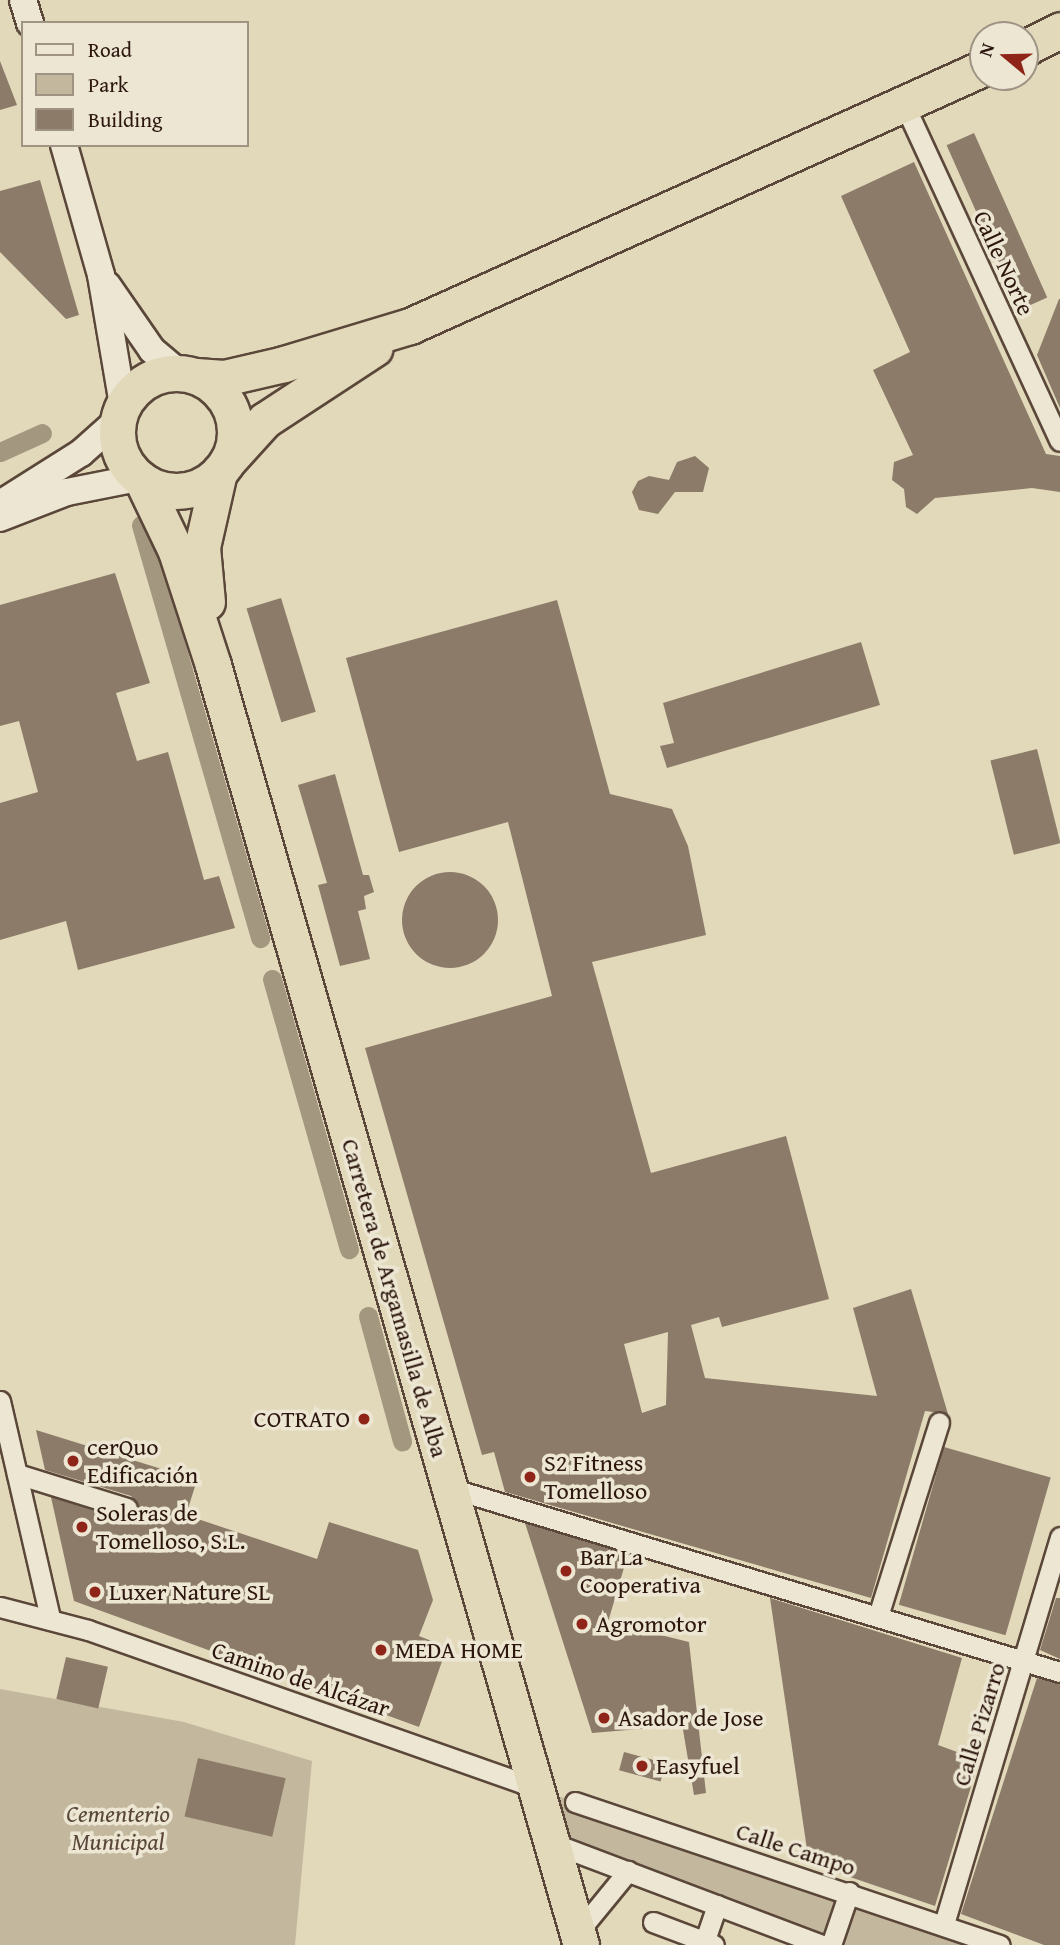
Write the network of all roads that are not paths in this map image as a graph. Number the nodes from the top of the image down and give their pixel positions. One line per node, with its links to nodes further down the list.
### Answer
1 (23, 0): 2 (main road)
2 (29, 21)
3 (1060, 30): 4 (highway)
4 (1039, 41)
5 (969, 74): 6 (highway)
6 (905, 104): 9 (highway); 12 (street, Calle Norte)
7 (65, 147): 8 (main road)
8 (101, 275): 10 (main road); 11 (main road)
9 (410, 326): 10 (highway); 13 (highway)
10 (188, 375): 11 (highway); 13 (highway)
11 (120, 412): 14 (highway); 15 (main road)
12 (1060, 441)
13 (223, 467): 14 (highway); 17 (highway)
14 (140, 479): 16 (main road); 17 (highway)
15 (0, 504)
16 (0, 518)
17 (213, 665): 21 (highway, Carretera de Argamasilla de Alba)
18 (0, 1401): 20 (street)
19 (939, 1422): 25 (street)
20 (17, 1474): 22 (street); 26 (street)
21 (450, 1488): 25 (street); 29 (highway, Carretera de Argamasilla de Alba)
22 (127, 1508)
23 (1060, 1537): 27 (street, Calle Pizarro)
24 (0, 1607): 26 (street, Camino de Alcázar)
25 (878, 1616): 27 (street)
26 (50, 1618): 29 (street, Camino de Alcázar)
27 (1024, 1661): 28 (street); 36 (street, Calle Pizarro)
28 (1060, 1672)
29 (536, 1788): 31 (highway, Carretera de Argamasilla de Alba)
30 (575, 1802): 33 (street, Calle Campo)
31 (552, 1843): 32 (street); 37 (highway, Carretera de Argamasilla de Alba)
32 (628, 1871): 34 (street); 37 (street, Carretera de Argamasilla de Alba)
33 (849, 1892): 36 (street, Calle Campo); 40 (street)
34 (717, 1905): 38 (street); 39 (street)
35 (653, 1922): 38 (street)
36 (944, 1924): 41 (street, Calle Campo)
37 (580, 1938)
38 (710, 1942)
39 (822, 1945)
40 (831, 1945)
41 (1000, 1945)

